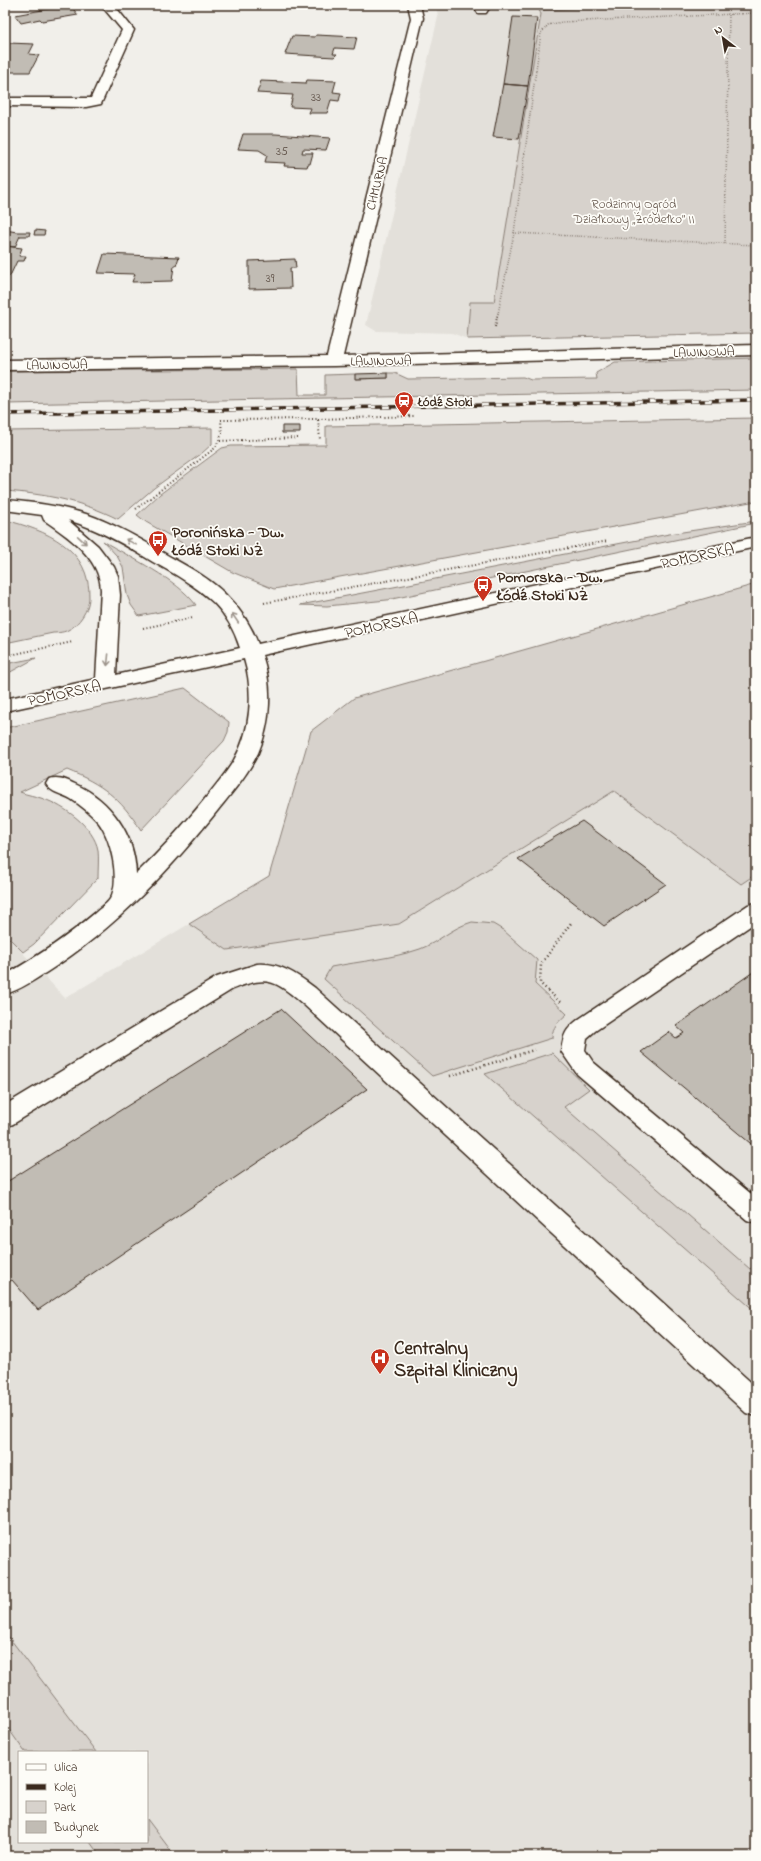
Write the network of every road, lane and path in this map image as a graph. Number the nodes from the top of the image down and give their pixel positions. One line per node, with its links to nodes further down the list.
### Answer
1 (107, 5): 5 (street)
2 (414, 5): 11 (street, CHMURNA)
3 (756, 13): 4 (path)
4 (729, 14): 6 (path); 7 (path)
5 (5, 102)
6 (514, 233): 7 (path); 10 (path)
7 (725, 243): 8 (path)
8 (756, 245)
9 (756, 350): 10 (street, LAWINOWA)
10 (490, 357): 11 (street, LAWINOWA)
11 (334, 361): 12 (street, LAWINOWA)
12 (5, 365)
13 (414, 416): 14 (path)
14 (318, 419): 16 (path); 17 (path)
15 (298, 438): 17 (path)
16 (320, 439)
17 (220, 441): 20 (path)
18 (5, 505): 19 (street)
19 (39, 509): 20 (street); 24 (street, one-way to 24)
20 (110, 530): 23 (street, one-way to 20)
21 (615, 539): 23 (path)
22 (756, 542): 25 (street, POMORSKA)
23 (230, 610): 24 (path); 25 (street, one-way to 23)
24 (110, 635): 26 (path); 27 (street, one-way to 27)
25 (253, 652): 27 (street, POMORSKA); 30 (street)
26 (5, 656)
27 (105, 683): 28 (street, POMORSKA)
28 (5, 705)
29 (56, 784): 30 (street)
30 (121, 902): 33 (street)
31 (756, 911): 34 (street)
32 (571, 923): 34 (path)
33 (5, 986)
34 (581, 1034): 35 (path); 37 (street)
35 (410, 1089): 36 (street); 38 (street)
36 (5, 1117)
37 (756, 1213)
38 (756, 1404)

